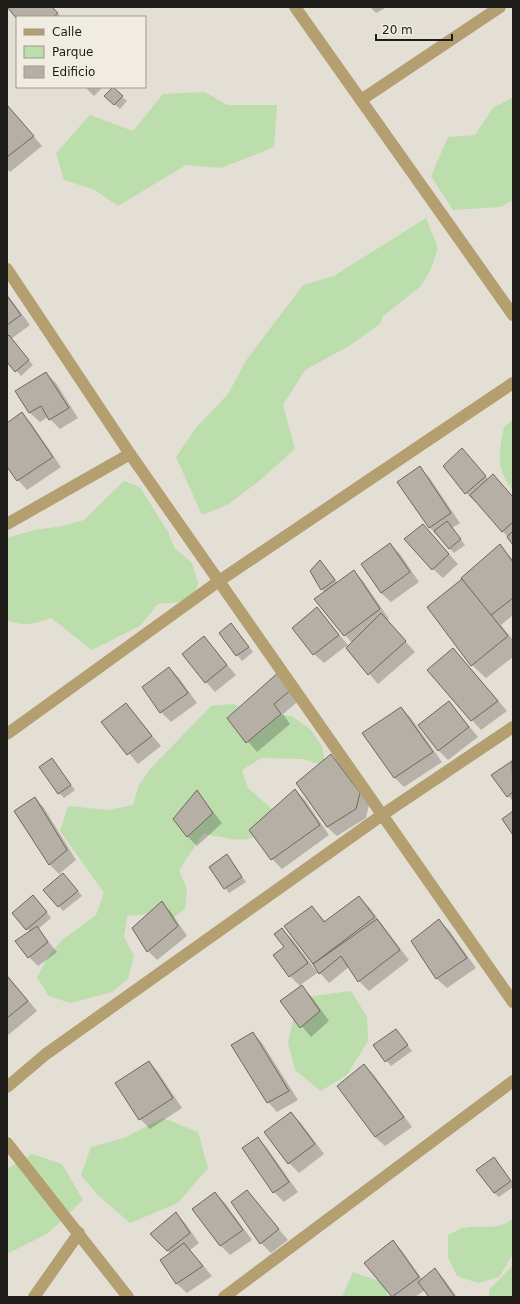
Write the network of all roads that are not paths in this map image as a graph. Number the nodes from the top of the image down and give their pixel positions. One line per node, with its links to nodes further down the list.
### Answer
1 (295, 7): 3 (street)
2 (500, 7): 3 (street)
3 (361, 100): 5 (street)
4 (7, 269): 7 (street)
5 (513, 315)
6 (513, 383): 9 (street)
7 (130, 454): 8 (street); 9 (street)
8 (7, 524)
9 (219, 581): 11 (street); 12 (street)
10 (513, 727): 12 (street)
11 (7, 734)
12 (382, 815): 13 (street); 15 (street)
13 (513, 1002)
14 (513, 1081): 20 (street)
15 (7, 1087)
16 (7, 1144): 17 (street)
17 (79, 1233): 18 (street); 19 (street)
18 (34, 1297)
19 (128, 1297)
20 (224, 1297)

